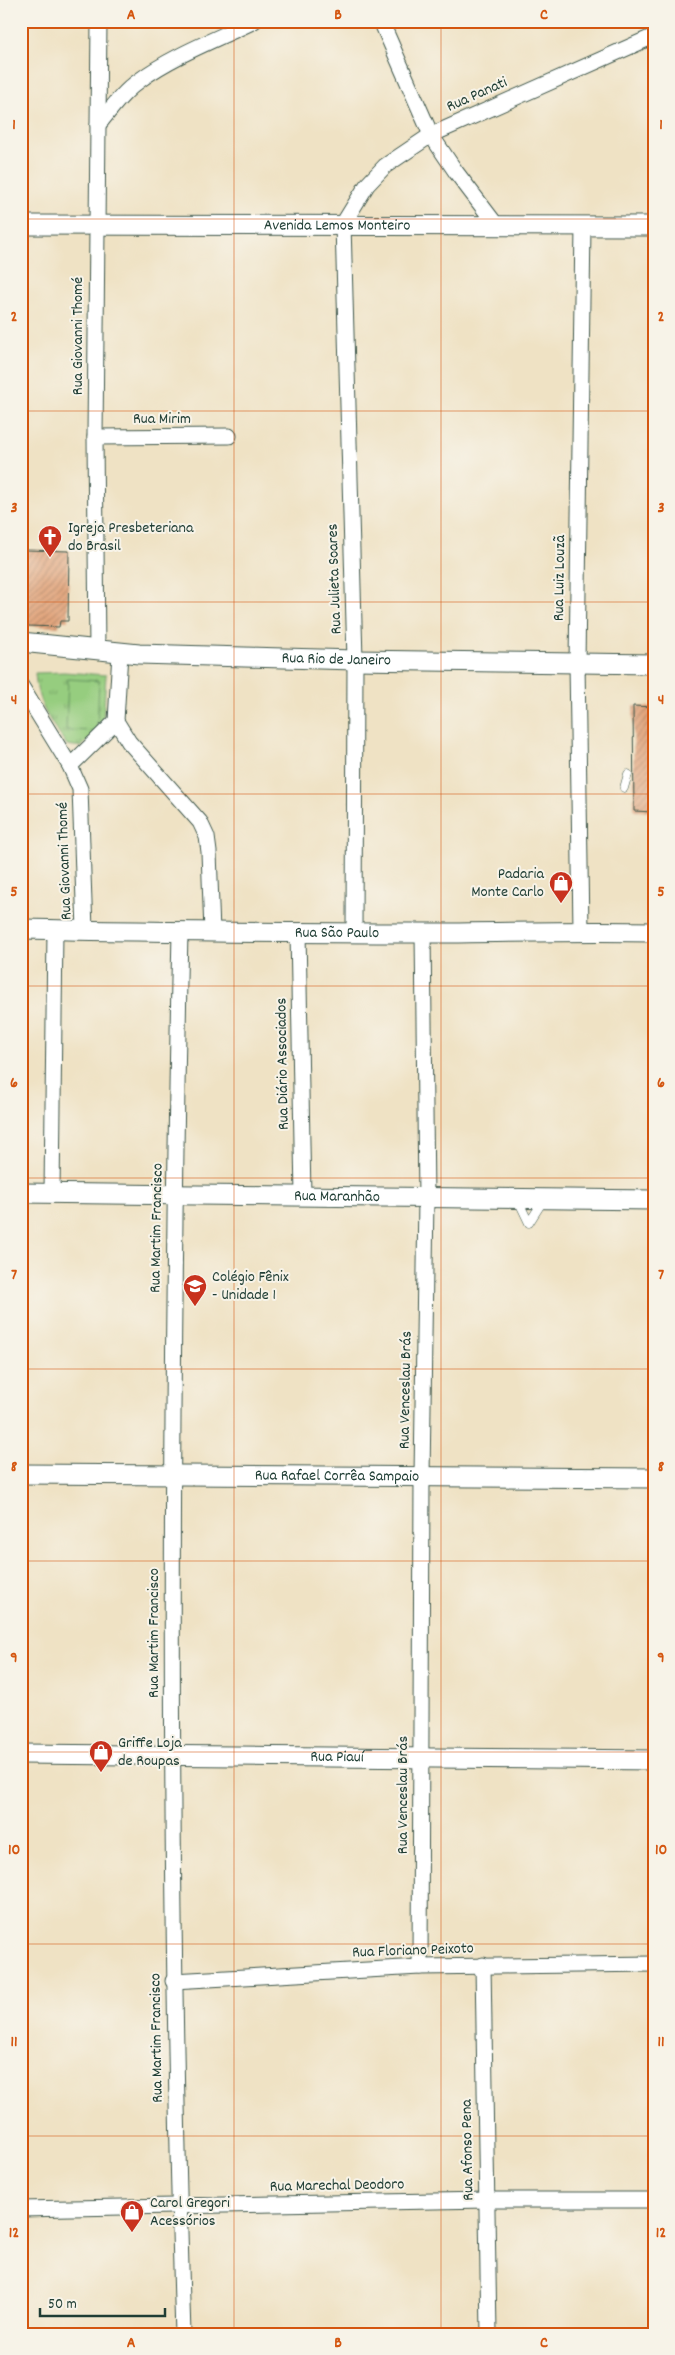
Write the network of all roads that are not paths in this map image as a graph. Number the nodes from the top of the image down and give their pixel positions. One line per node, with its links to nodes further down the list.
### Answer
1 (99, 21): 5 (street, Rua Giovanni Thomé)
2 (254, 21): 5 (street)
3 (381, 21): 6 (street)
4 (654, 36): 6 (street, Rua Panati)
5 (98, 125): 9 (street, Rua Giovanni Thomé)
6 (431, 135): 7 (street, Rua Panati); 10 (street)
7 (343, 224): 9 (street, Avenida Lemos Monteiro); 10 (street, Avenida Lemos Monteiro); 18 (street, Rua Julieta Soares)
8 (21, 225): 9 (street, Avenida Lemos Monteiro)
9 (96, 225): 13 (street, Rua Giovanni Thomé)
10 (497, 226): 11 (street, Avenida Lemos Monteiro)
11 (583, 226): 12 (street, Avenida Lemos Monteiro); 19 (street, Rua Luiz Louzã)
12 (654, 226)
13 (95, 436): 14 (street, Rua Mirim); 16 (street, Rua Giovanni Thomé)
14 (229, 436)
15 (21, 642): 16 (street, Rua Rio de Janeiro)
16 (97, 651): 17 (street, Rua Rio de Janeiro)
17 (120, 653): 18 (street, Rua Rio de Janeiro); 22 (street)
18 (355, 660): 19 (street, Rua Rio de Janeiro); 33 (street, Rua Julieta Soares)
19 (577, 663): 20 (street, Rua Rio de Janeiro); 29 (street, Rua Luiz Louzã)
20 (654, 664)
21 (21, 686): 23 (street, Rua Giovanni Thomé)
22 (116, 721): 23 (street); 31 (street)
23 (70, 766): 28 (street, Rua Giovanni Thomé)
24 (628, 774): 25 (lane)
25 (624, 788)
26 (21, 929): 27 (street, Rua São Paulo)
27 (55, 930): 28 (street, Rua São Paulo); 36 (street)
28 (85, 930): 30 (street, Rua São Paulo)
29 (581, 930): 34 (street, Rua São Paulo); 35 (street, Rua São Paulo)
30 (180, 932): 31 (street, Rua São Paulo); 38 (street, Rua Martim Francisco)
31 (212, 932): 32 (street, Rua São Paulo)
32 (298, 932): 33 (street, Rua São Paulo); 39 (street, Rua Diário Associados)
33 (354, 932): 35 (street, Rua São Paulo)
34 (654, 932)
35 (422, 933): 40 (street, Rua Venceslau Brás)
36 (52, 1192): 37 (street, Rua Maranhão); 38 (street, Rua Maranhão)
37 (21, 1193)
38 (174, 1195): 39 (street, Rua Maranhão); 43 (street, Rua Martim Francisco)
39 (303, 1196): 40 (street, Rua Maranhão)
40 (426, 1198): 41 (street, Rua Maranhão); 44 (street, Rua Venceslau Brás)
41 (654, 1200)
42 (21, 1474): 43 (street, Rua Rafael Corrêa Sampaio)
43 (172, 1476): 44 (street, Rua Rafael Corrêa Sampaio); 47 (street, Rua Martim Francisco)
44 (422, 1477): 45 (street, Rua Rafael Corrêa Sampaio); 48 (street, Rua Venceslau Brás)
45 (654, 1478)
46 (21, 1754): 47 (street, Rua Piauí)
47 (172, 1756): 48 (street, Rua Piauí); 53 (street, Rua Martim Francisco)
48 (420, 1758): 49 (street, Rua Piauí); 52 (street, Rua Venceslau Brás)
49 (654, 1760)
50 (654, 1964): 51 (street, Rua Floriano Peixoto)
51 (483, 1965): 52 (street, Rua Floriano Peixoto); 54 (street, Rua Afonso Pena)
52 (420, 1967): 53 (street, Rua Floriano Peixoto)
53 (173, 1980): 56 (street, Rua Martim Francisco)
54 (487, 2200): 55 (street, Rua Marechal Deodoro); 56 (street, Rua Marechal Deodoro); 59 (street, Rua Afonso Pena)
55 (654, 2200)
56 (179, 2206): 57 (street, Rua Marechal Deodoro); 58 (street, Rua Martim Francisco)
57 (21, 2209)
58 (183, 2334)
59 (489, 2334)

